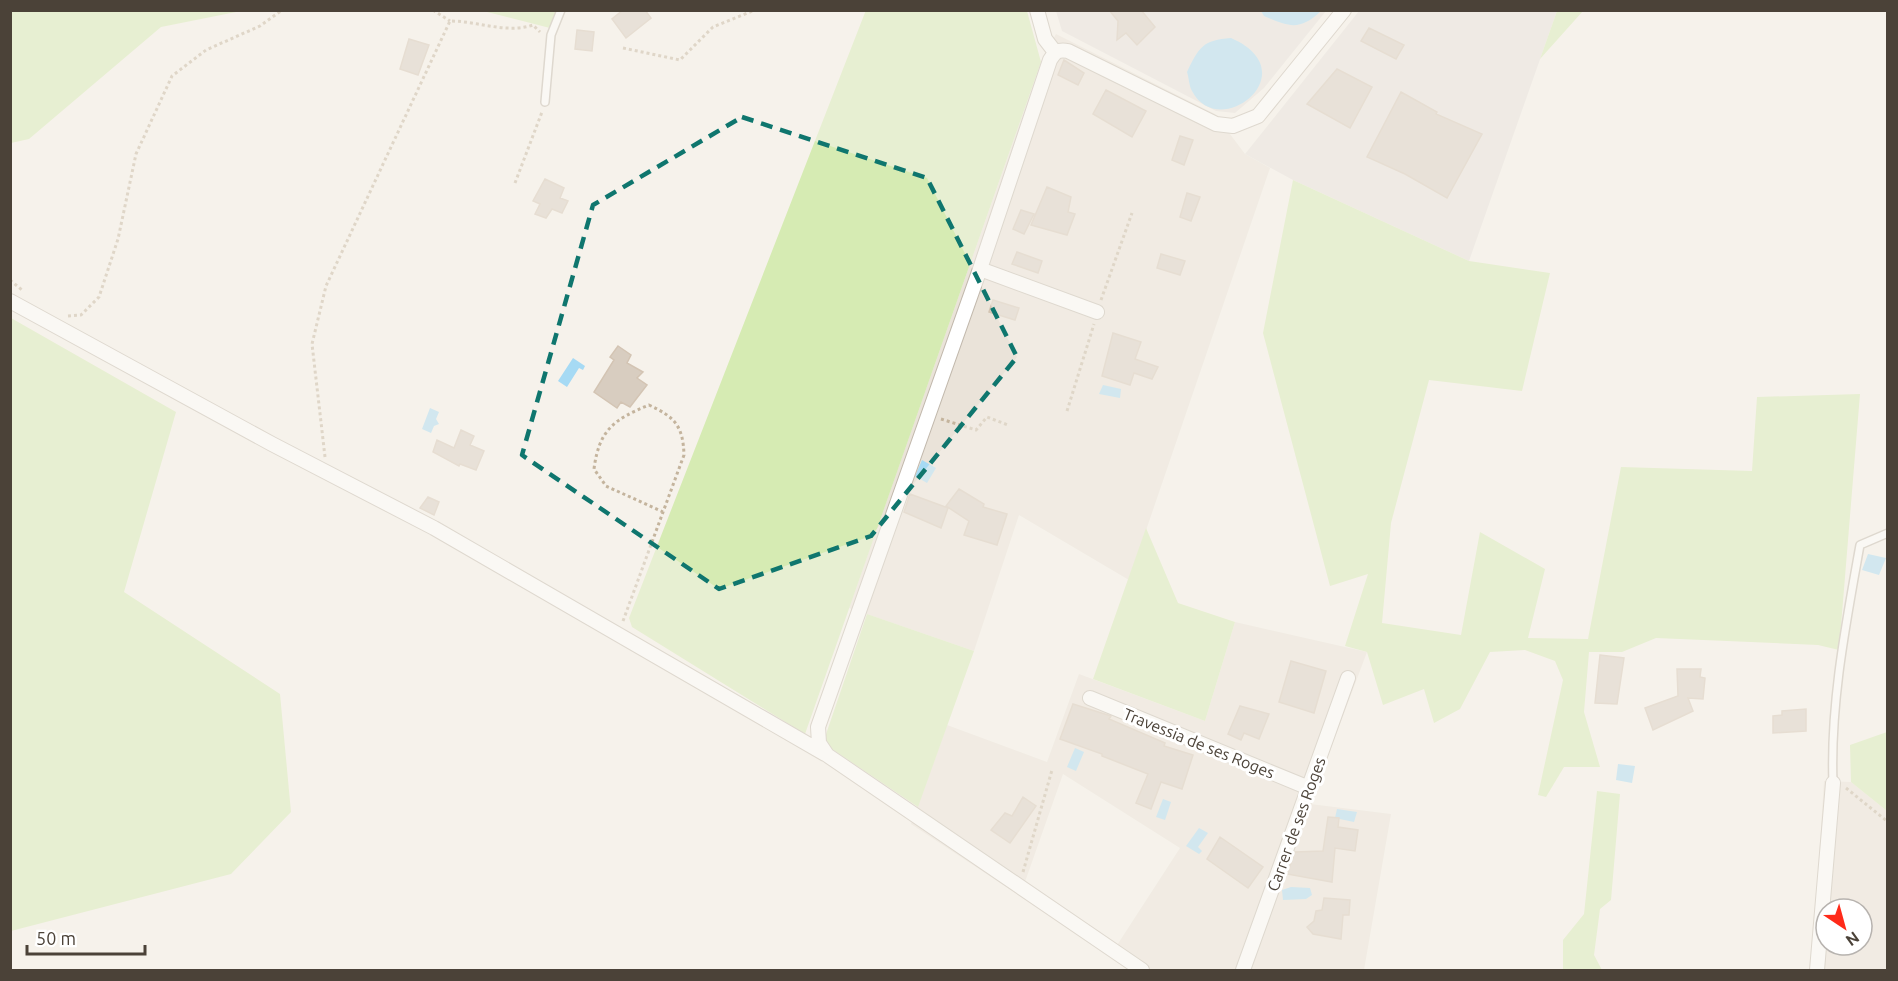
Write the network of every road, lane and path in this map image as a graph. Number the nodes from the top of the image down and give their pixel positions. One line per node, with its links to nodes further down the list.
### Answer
1 (282, 10): 18 (path)
2 (433, 10): 7 (path)
3 (561, 10): 8 (lane)
4 (755, 10): 9 (path)
5 (1037, 10): 10 (street)
6 (1344, 10): 10 (street)
7 (450, 21): 8 (path); 21 (path)
8 (551, 35): 11 (lane)
9 (623, 48)
10 (1055, 52): 13 (street)
11 (545, 102): 12 (path)
12 (516, 183)
13 (980, 269): 17 (street); 19 (street)
14 (10, 280): 15 (path)
15 (29, 297)
16 (10, 302): 21 (street)
17 (1097, 312)
18 (63, 316)
19 (928, 415): 20 (path); 27 (street)
20 (1008, 425)
21 (328, 473): 24 (street)
22 (663, 512): 22 (path); 24 (path)
23 (1887, 533): 29 (lane)
24 (620, 634): 27 (street)
25 (1348, 678): 30 (street, Carrer de ses Roges)
26 (1090, 698): 30 (street, Travessia de ses Roges)
27 (826, 755): 32 (street)
28 (1053, 770): 32 (path)
29 (1833, 783): 31 (path); 35 (street)
30 (1309, 788): 34 (street, Carrer de ses Roges)
31 (1887, 822)
32 (1019, 887): 33 (street)
33 (1142, 970)
34 (1243, 970)
35 (1816, 970)

